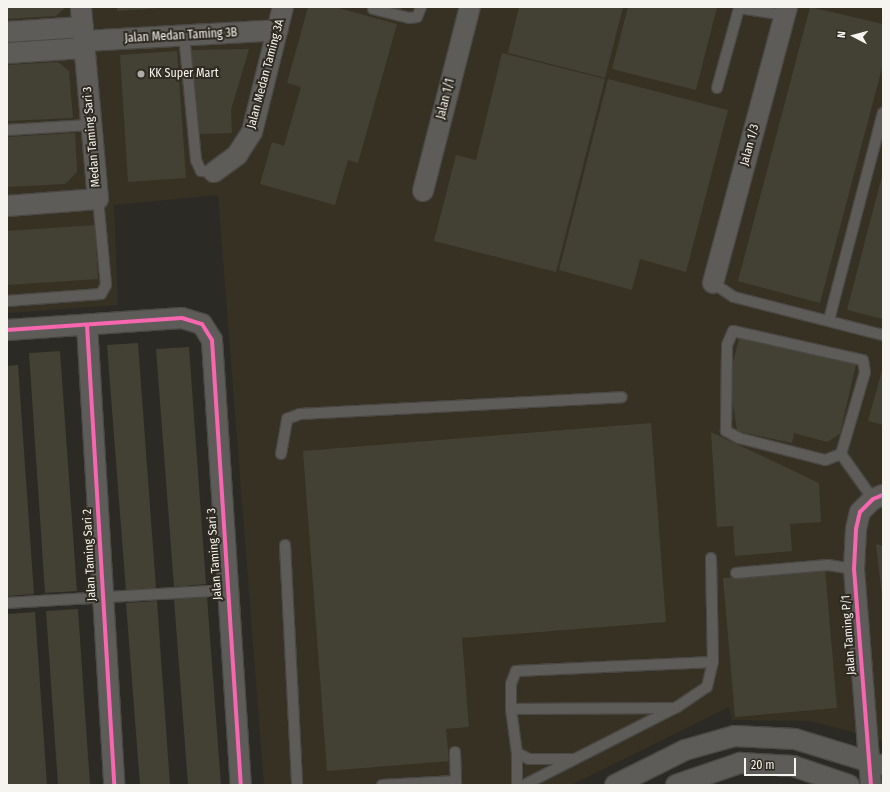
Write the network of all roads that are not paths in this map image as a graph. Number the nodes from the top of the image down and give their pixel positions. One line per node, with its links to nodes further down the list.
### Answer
1 (81, 7): 10 (street, Medan Taming Sari 3)
2 (283, 7): 7 (street, Jalan Medan Taming 3A)
3 (421, 7): 5 (lane)
4 (470, 7): 17 (street, Jalan 1/1)
5 (373, 9)
6 (786, 11): 12 (lane); 20 (street, Jalan 1/3)
7 (278, 30): 9 (street, Jalan Medan Taming 3B); 16 (street, Jalan Medan Taming 3A)
8 (7, 32): 10 (street)
9 (184, 36): 10 (street, Jalan Medan Taming 3B); 16 (lane)
10 (84, 39): 11 (street); 14 (street, Medan Taming Sari 3)
11 (7, 53)
12 (717, 88)
13 (883, 113): 22 (lane)
14 (89, 125): 15 (lane); 18 (street, Medan Taming Sari 3)
15 (7, 130)
16 (214, 172)
17 (423, 191)
18 (98, 199): 19 (street, Medan Taming Sari 3); 21 (lane)
19 (7, 206)
20 (713, 283): 22 (lane)
21 (7, 301)
22 (829, 320): 25 (lane)
23 (87, 325): 24 (street); 34 (street, Jalan Taming Sari 3); 35 (street, Jalan Taming Sari 2)
24 (7, 330)
25 (883, 335)
26 (622, 397): 27 (lane)
27 (281, 454)
28 (840, 454): 28 (lane); 29 (lane)
29 (878, 497): 32 (street, Jalan Taming P/1)
30 (285, 544): 47 (lane)
31 (711, 558): 37 (lane)
32 (854, 569): 33 (lane); 43 (street, Jalan Taming P/1)
33 (736, 573)
34 (227, 590): 35 (lane); 46 (street, Jalan Taming Sari 3)
35 (103, 598): 36 (lane); 45 (street, Jalan Taming Sari 2)
36 (7, 603)
37 (713, 662): 38 (lane); 39 (lane)
38 (677, 708): 39 (lane); 42 (lane)
39 (511, 709): 41 (lane)
40 (456, 752): 44 (lane)
41 (517, 753): 42 (lane); 49 (lane)
42 (574, 759): 50 (lane)
43 (876, 764): 51 (street); 54 (street, Jalan Taming P/1)
44 (456, 783): 48 (lane)
45 (114, 785)
46 (241, 785)
47 (297, 785)
48 (382, 785)
49 (517, 785)
50 (524, 785)
51 (615, 785)
52 (676, 785): 53 (street)
53 (849, 785)
54 (871, 785)

